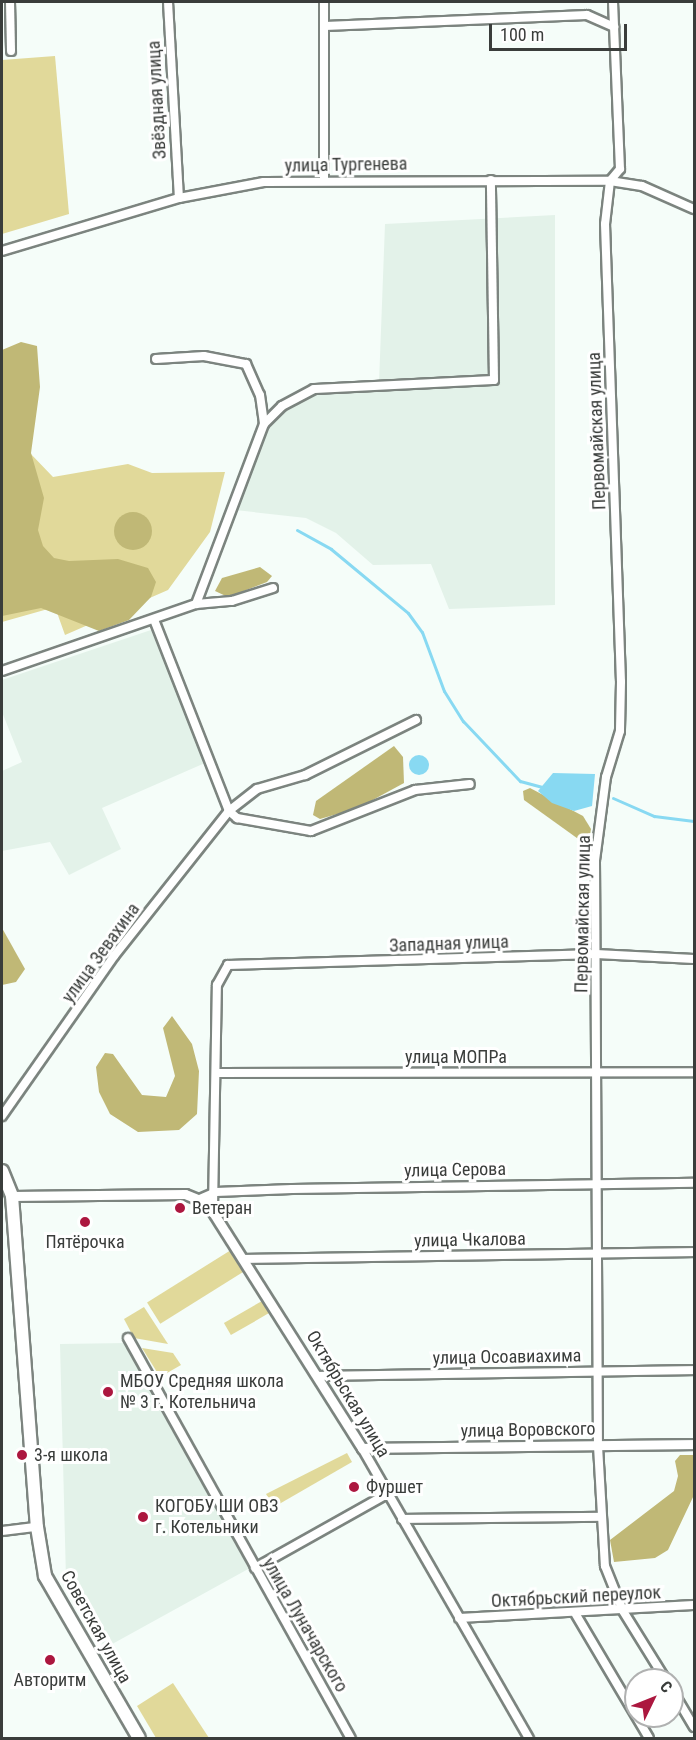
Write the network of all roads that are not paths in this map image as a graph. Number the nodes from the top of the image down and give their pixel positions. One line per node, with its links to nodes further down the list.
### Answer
1 (10, 2): 7 (street)
2 (168, 2): 11 (street, Звёздная улица)
3 (324, 2): 5 (street)
4 (614, 2): 6 (street, Первомайская улица)
5 (325, 26): 6 (street); 8 (street)
6 (614, 27): 10 (street, Первомайская улица)
7 (11, 51)
8 (324, 178): 9 (street, улица Тургенева); 11 (street, улица Тургенева)
9 (491, 180): 10 (street, улица Тургенева); 15 (street)
10 (610, 181): 12 (street, улица Тургенева); 23 (street, Первомайская улица)
11 (179, 198): 13 (street, улица Тургенева)
12 (694, 209)
13 (2, 251)
14 (156, 359): 15 (street)
15 (264, 424): 17 (street)
16 (273, 588): 17 (street)
17 (196, 604): 18 (street)
18 (154, 620): 19 (street); 22 (street)
19 (2, 671)
20 (416, 720): 22 (street, улица Зевахина)
21 (470, 784): 22 (street)
22 (229, 811): 28 (street, улица Зевахина)
23 (596, 954): 24 (street, Западная улица); 25 (street, Первомайская улица); 27 (street, Западная улица)
24 (694, 960)
25 (597, 1071): 26 (street, улица МОПРа); 27 (street, улица МОПРа); 31 (street, Первомайская улица)
26 (694, 1072)
27 (218, 1073): 32 (street)
28 (2, 1116)
29 (2, 1171): 33 (main road, Советская улица)
30 (694, 1183): 31 (street, улица Серова)
31 (596, 1185): 32 (street, улица Серова); 36 (street, Первомайская улица)
32 (216, 1192): 34 (street); 35 (street)
33 (12, 1196): 34 (street); 49 (main road, Советская улица)
34 (200, 1199): 35 (street, Октябрьская улица)
35 (213, 1208): 38 (street, Октябрьская улица)
36 (597, 1252): 37 (street, улица Чкалова); 38 (street, улица Чкалова); 41 (street, Первомайская улица)
37 (694, 1252)
38 (245, 1259): 42 (street, Октябрьская улица)
39 (128, 1338): 51 (street, улица Луначарского)
40 (694, 1370): 41 (street, улица Осоавиахима)
41 (599, 1371): 42 (street, улица Осоавиахима); 44 (street, Первомайская улица)
42 (319, 1376): 45 (street, Октябрьская улица)
43 (694, 1444): 44 (street, улица Воровского)
44 (598, 1446): 45 (street, улица Воровского); 47 (street, Первомайская улица)
45 (362, 1448): 46 (street, Октябрьская улица)
46 (387, 1494): 48 (street, Октябрьская улица); 51 (street)
47 (601, 1517): 48 (street); 53 (street, Первомайская улица)
48 (402, 1520): 55 (street, Октябрьская улица)
49 (37, 1527): 50 (street); 59 (main road, Советская улица)
50 (2, 1531)
51 (255, 1568): 60 (street, улица Луначарского)
52 (694, 1605): 53 (street, Октябрьский переулок)
53 (623, 1611): 54 (street, Октябрьский переулок); 56 (street, Первомайская улица)
54 (574, 1613): 55 (street, Октябрьский переулок); 62 (street)
55 (459, 1618): 61 (street, Октябрьская улица)
56 (659, 1668)
57 (684, 1710): 58 (street)
58 (694, 1727)
59 (139, 1738)
60 (351, 1738)
61 (529, 1738)
62 (649, 1738)

